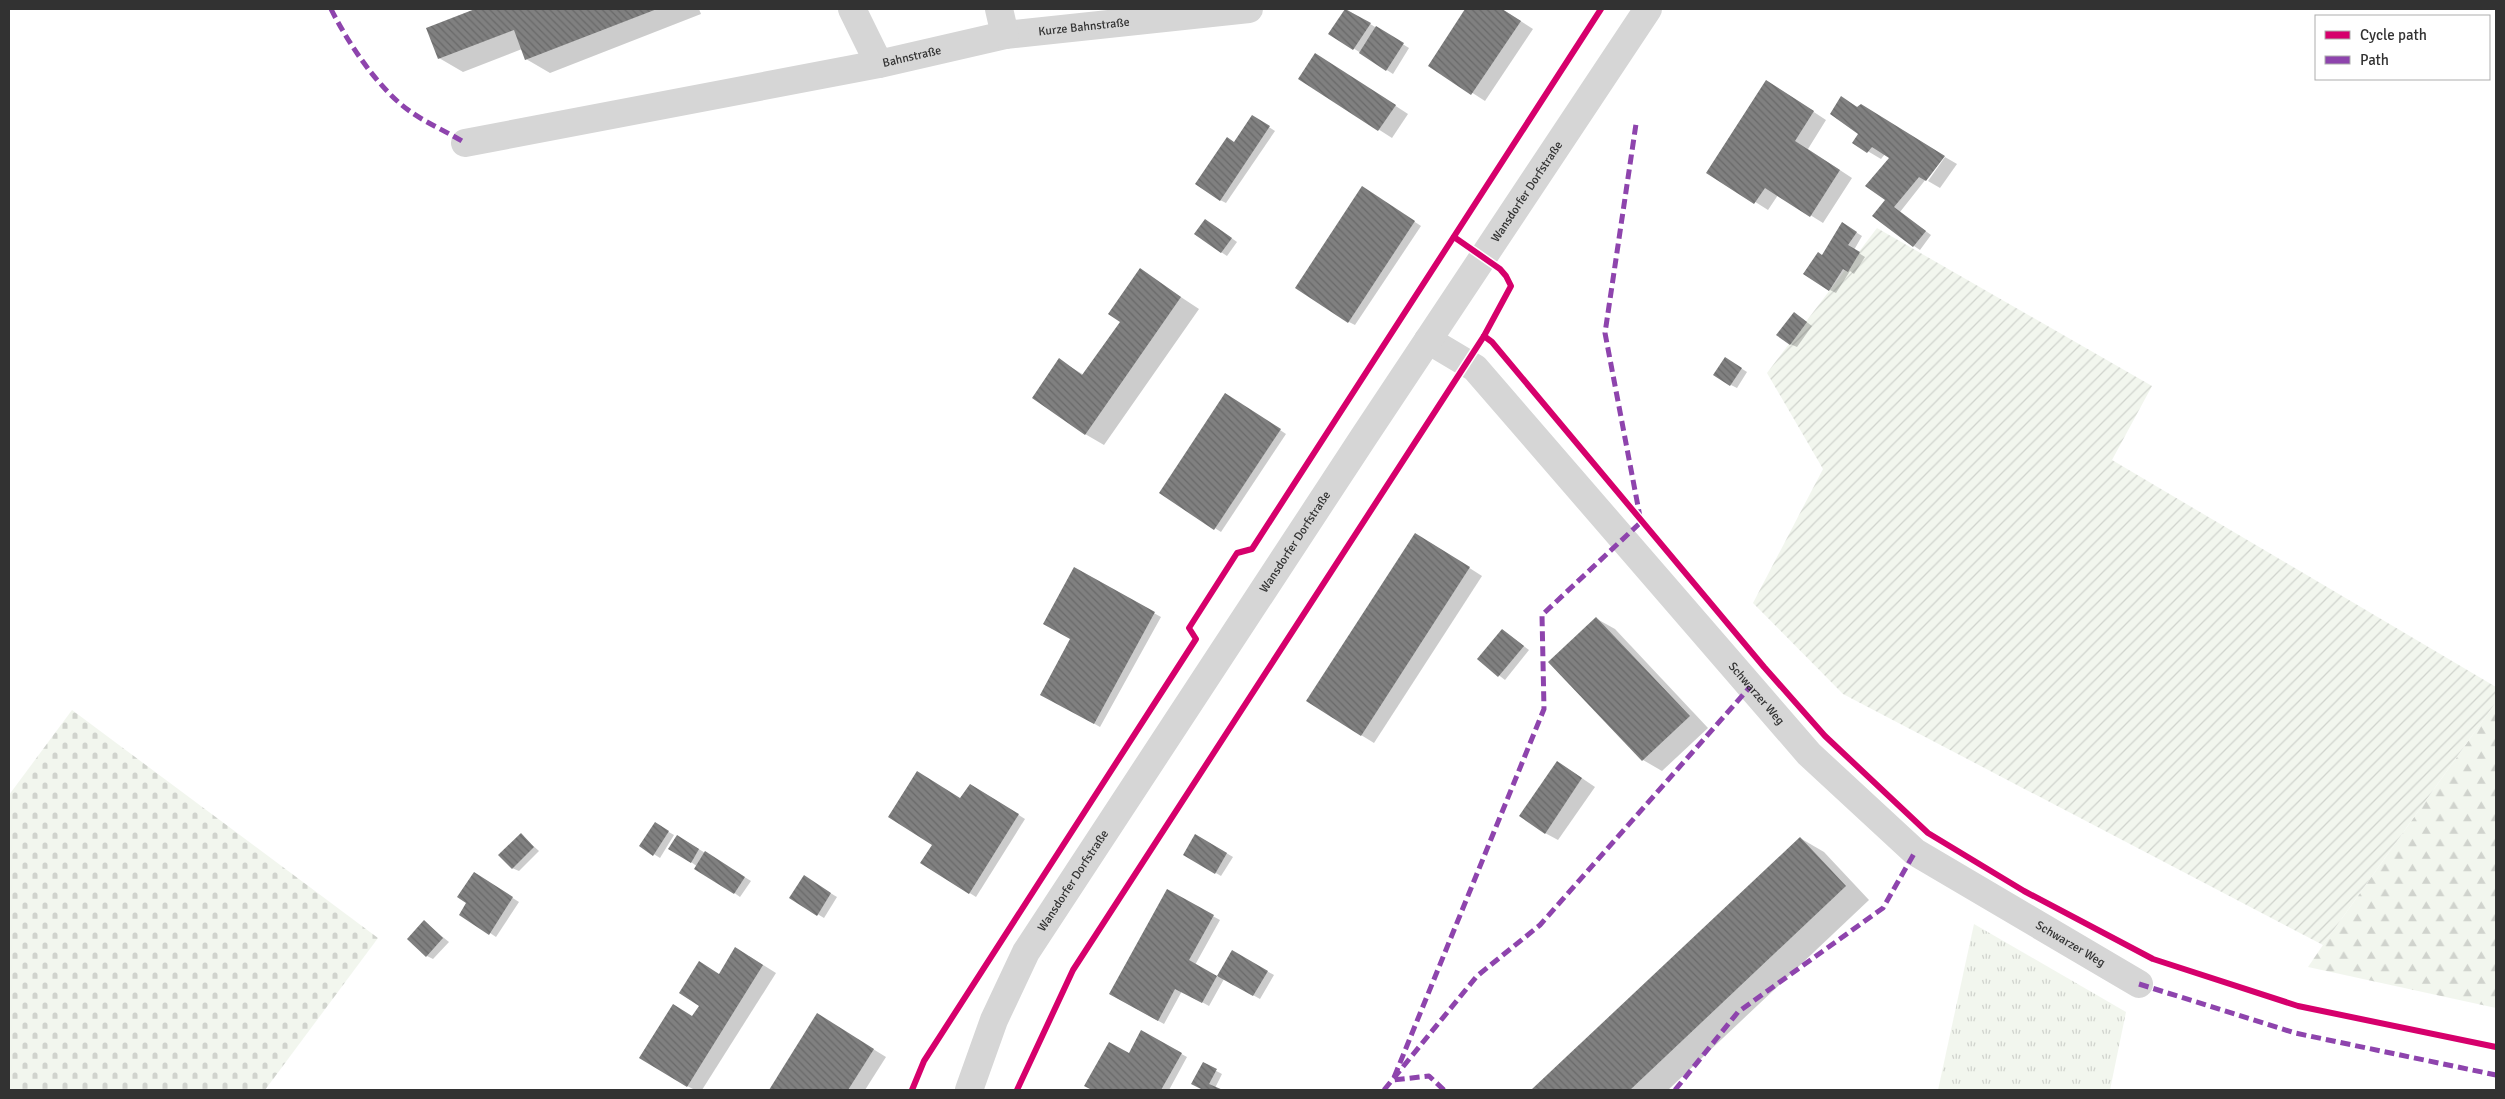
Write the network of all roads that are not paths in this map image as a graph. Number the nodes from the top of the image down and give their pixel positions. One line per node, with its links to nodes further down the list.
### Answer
1 (852, 9): 6 (street, Bahnstraße)
2 (999, 9): 5 (street)
3 (1249, 9): 5 (street, Kurze Bahnstraße)
4 (1648, 9): 8 (street, Wansdorfer Dorfstraße)
5 (1005, 36): 6 (street, Bahnstraße)
6 (878, 64): 7 (street)
7 (465, 142)
8 (1428, 340): 9 (street, Schwarzer Weg); 10 (street, Wansdorfer Dorfstraße)
9 (2139, 984)
10 (970, 1090)

